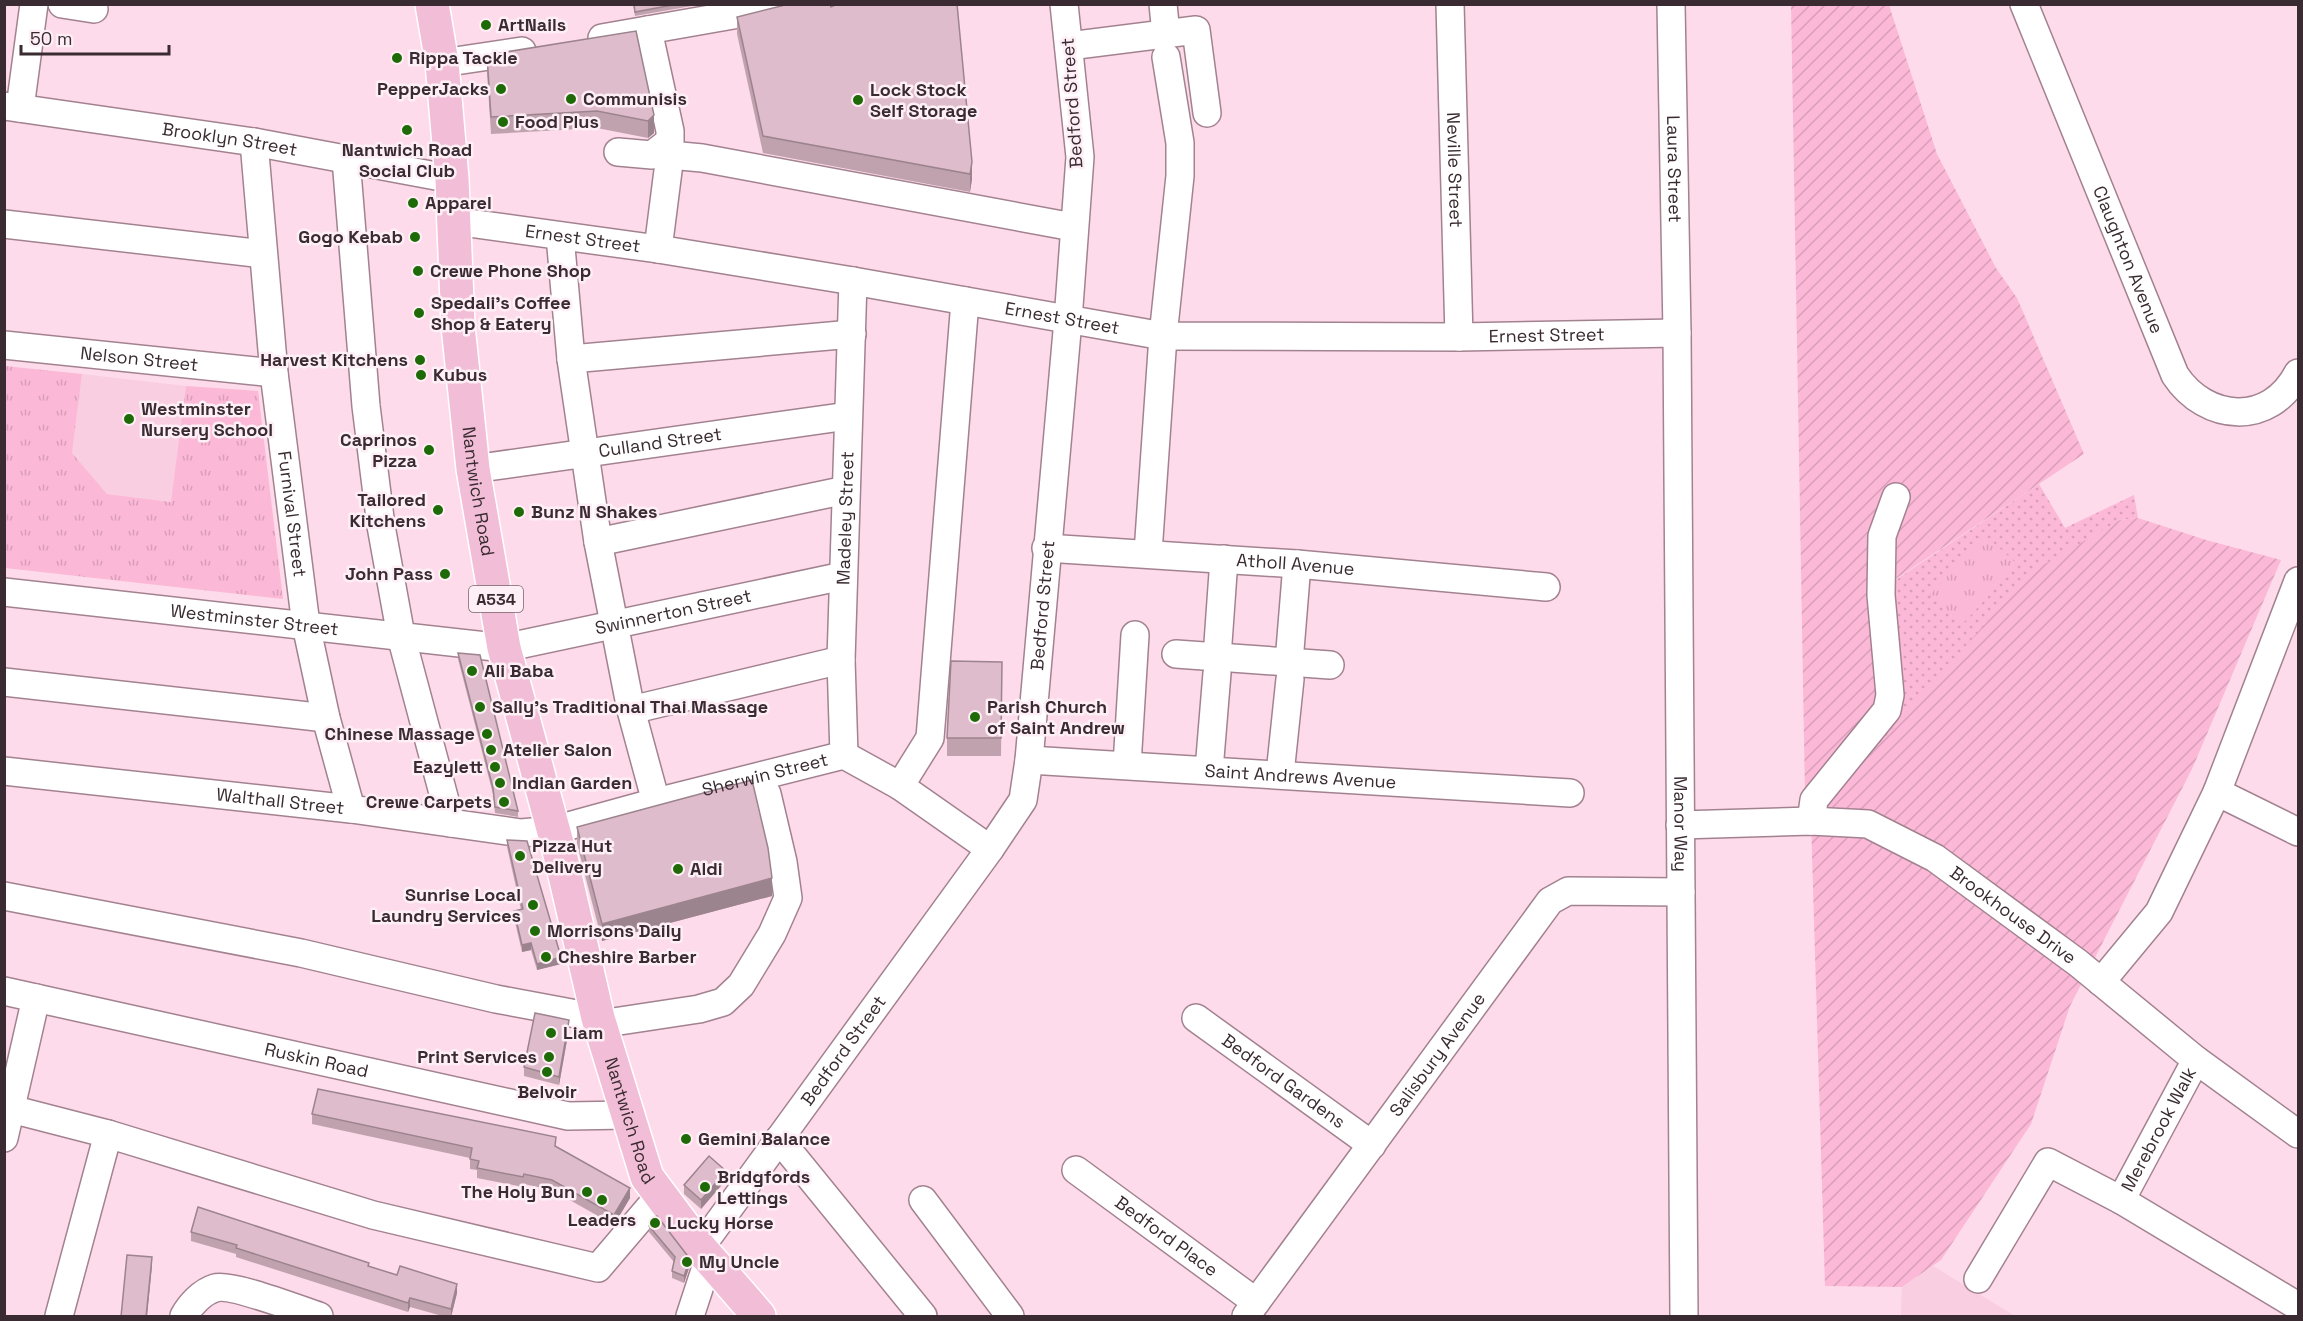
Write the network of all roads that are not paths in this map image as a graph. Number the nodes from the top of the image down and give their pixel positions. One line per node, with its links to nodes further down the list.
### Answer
1 (34, 4): 17 (street)
2 (62, 4): 10 (street)
3 (432, 4): 16 (main road, Nantwich Road / A534)
4 (796, 4): 11 (street)
5 (1064, 4): 14 (street, Bedford Street)
6 (1163, 4): 13 (street)
7 (1450, 4): 35 (street, Neville Street)
8 (1671, 4): 32 (street, Laura Street)
9 (2024, 4): 39 (street, Claughton Avenue)
10 (93, 9)
11 (648, 30): 12 (street); 20 (street)
12 (577, 42)
13 (1166, 45): 14 (street); 18 (street); 34 (street)
14 (1069, 46): 25 (street, Bedford Street)
15 (542, 49): 16 (street)
16 (442, 63): 22 (main road, Nantwich Road / A534)
17 (12, 107): 19 (street, Brooklyn Street)
18 (1207, 113)
19 (254, 142): 21 (street, Brooklyn Street); 28 (street, Furnival Street)
20 (618, 152)
21 (346, 159): 22 (street, Brooklyn Street); 57 (street)
22 (452, 179): 23 (main road, Nantwich Road / A534)
23 (454, 220): 26 (street, Ernest Street); 42 (main road, Nantwich Road / A534)
24 (4, 224): 28 (street)
25 (1074, 227): 27 (street); 31 (street, Bedford Street)
26 (560, 236): 27 (street, Ernest Street); 37 (street)
27 (658, 249): 29 (street, Ernest Street)
28 (263, 254): 38 (street, Furnival Street)
29 (853, 281): 30 (street, Ernest Street); 33 (street, Madeley Street)
30 (965, 301): 31 (street, Ernest Street); 73 (street)
31 (1068, 320): 34 (street, Ernest Street); 46 (street, Bedford Street)
32 (1677, 333): 35 (street, Ernest Street); 81 (street, Manor Way)
33 (852, 334): 37 (street); 40 (street, Madeley Street)
34 (1163, 336): 35 (street, Ernest Street); 47 (street)
35 (1459, 337)
36 (4, 345): 38 (street, Nelson Street)
37 (571, 359): 41 (street)
38 (274, 373): 54 (street, Furnival Street)
39 (2298, 374)
40 (848, 416): 41 (street, Culland Street); 43 (street, Madeley Street)
41 (585, 453): 42 (street, Culland Street); 45 (street)
42 (473, 469): 58 (main road, Nantwich Road / A534)
43 (846, 490): 45 (street); 50 (street, Madeley Street)
44 (1896, 497): 79 (street)
45 (598, 542): 55 (street)
46 (1046, 548): 47 (street, Atholl Avenue); 68 (street, Bedford Street)
47 (1148, 553): 48 (street, Atholl Avenue)
48 (1224, 559): 49 (street, Atholl Avenue); 61 (street)
49 (1297, 564): 52 (street, Atholl Avenue); 62 (street)
50 (843, 576): 55 (street, Swinnerton Street); 59 (street, Madeley Street)
51 (2298, 581): 74 (street)
52 (1546, 587)
53 (4, 592): 54 (street, Westminster Street)
54 (306, 625): 57 (street, Westminster Street); 66 (street, Furnival Street)
55 (612, 625): 58 (street, Swinnerton Street); 65 (street)
56 (1136, 634): 69 (street)
57 (400, 636): 58 (street, Westminster Street); 80 (street)
58 (504, 648): 82 (main road, Nantwich Road / A534)
59 (841, 660): 65 (street); 67 (street, Madeley Street)
60 (1175, 662): 61 (street)
61 (1217, 665): 62 (street); 70 (street)
62 (1289, 670): 63 (street); 72 (street)
63 (1327, 673)
64 (4, 682): 66 (street)
65 (631, 710): 77 (street)
66 (326, 718): 78 (street, Furnival Street)
67 (844, 755): 73 (street, Sherwin Street); 77 (street, Sherwin Street)
68 (1029, 760): 69 (street, Saint Andrews Avenue); 84 (street, Bedford Street)
69 (1127, 765): 70 (street, Saint Andrews Avenue)
70 (1209, 770): 72 (street, Saint Andrews Avenue)
71 (4, 771): 78 (street, Walthall Street)
72 (1280, 774): 75 (street, Saint Andrews Avenue)
73 (900, 786): 84 (street, Sherwin Street)
74 (2217, 792): 83 (street); 87 (street)
75 (1570, 793)
76 (767, 794): 91 (street)
77 (656, 802): 82 (street, Sherwin Street)
78 (351, 809): 80 (street, Walthall Street)
79 (1811, 821): 81 (street, Brookhouse Drive); 87 (street, Brookhouse Drive)
80 (451, 823): 82 (street, Walthall Street)
81 (1680, 825): 85 (street, Manor Way)
82 (554, 830): 91 (main road, Nantwich Road / A534)
83 (2298, 832)
84 (990, 849): 98 (street, Bedford Street)
85 (1681, 892): 99 (street, Salisbury Avenue); 115 (street, Manor Way)
86 (4, 896): 91 (street)
87 (2101, 982): 92 (street, Brookhouse Drive)
88 (4, 991): 89 (street, Ruskin Road)
89 (36, 998): 93 (street); 94 (street, Ruskin Road)
90 (1196, 1018): 99 (street, Bedford Gardens)
91 (599, 1021): 94 (main road, Nantwich Road / A534)
92 (2196, 1060): 96 (street, Brookhouse Drive); 103 (street, Merebrook Walk)
93 (11, 1109): 95 (street); 97 (street)
94 (628, 1115): 101 (main road, Nantwich Road / A534)
95 (108, 1134): 101 (street); 108 (street)
96 (2298, 1134)
97 (4, 1138)
98 (779, 1139): 104 (street, Bedford Street); 113 (street)
99 (1372, 1145): 107 (street, Salisbury Avenue)
100 (1076, 1170): 107 (street, Bedford Place)
101 (661, 1194): 104 (main road, Nantwich Road / A534)
102 (923, 1200): 114 (street)
103 (2121, 1200): 105 (street); 106 (street)
104 (704, 1253): 111 (street, Bedford Street); 112 (main road, Nantwich Road / A534)
105 (1978, 1279)
106 (2296, 1305)
107 (1251, 1310)
108 (59, 1317)
109 (184, 1317): 110 (street)
110 (319, 1317)
111 (690, 1317)
112 (759, 1317)
113 (923, 1317)
114 (1010, 1317)
115 (1684, 1317)

